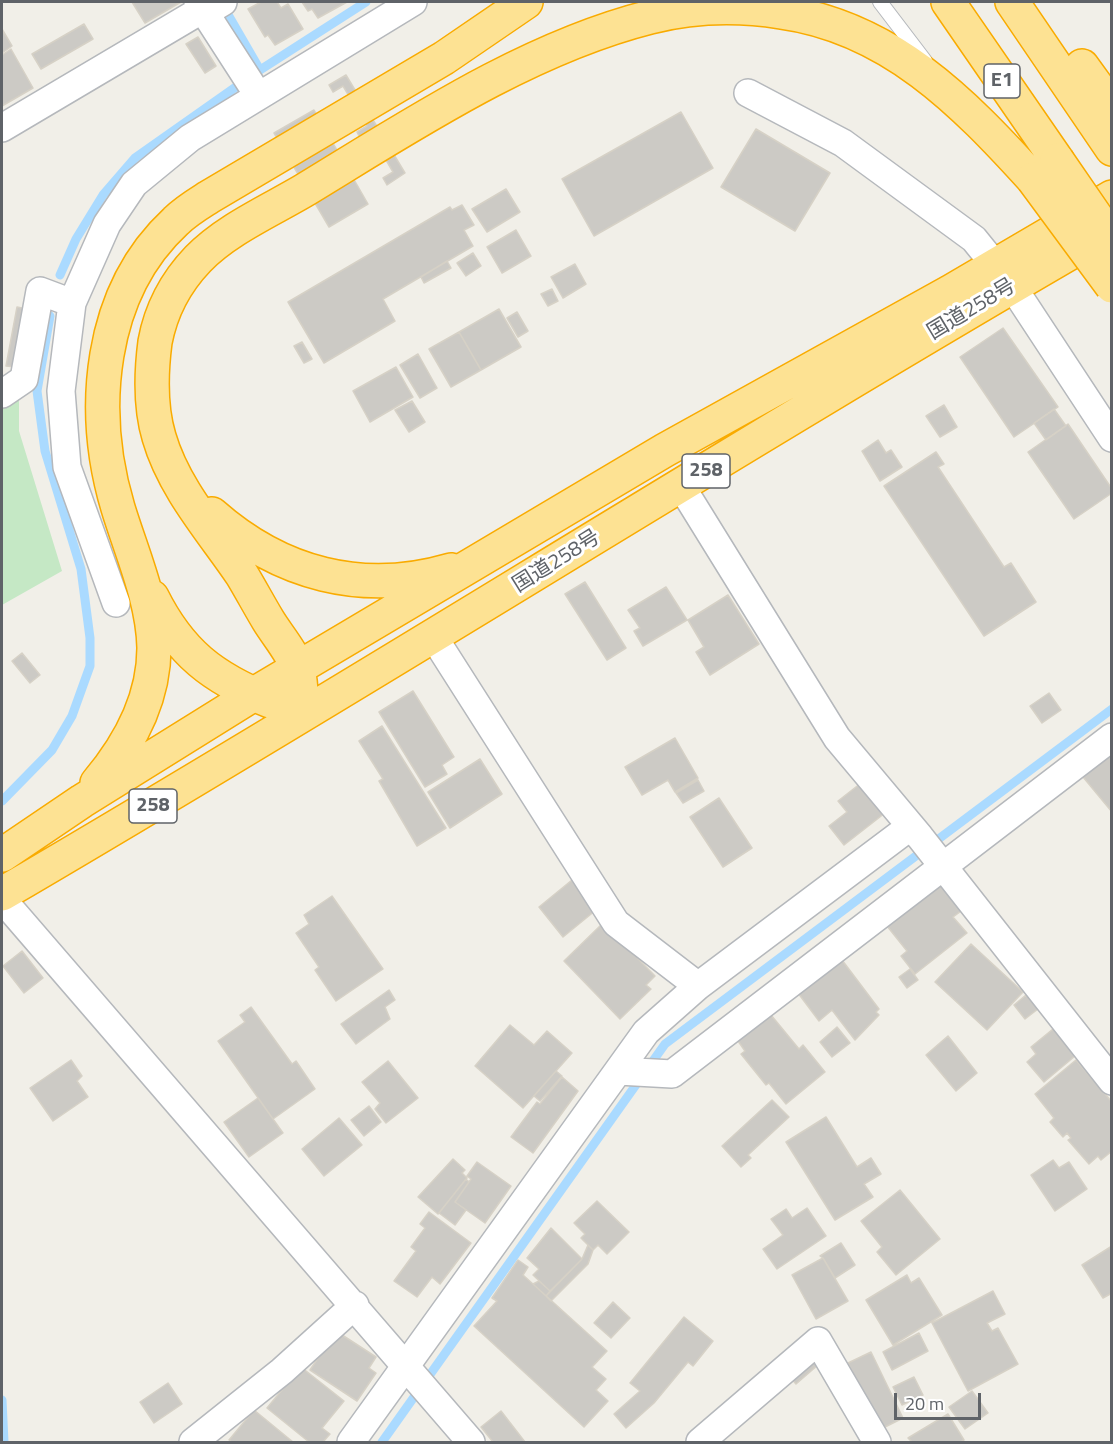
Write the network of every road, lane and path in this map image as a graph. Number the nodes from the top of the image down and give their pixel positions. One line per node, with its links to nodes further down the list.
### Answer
1 (413, 2): 8 (street)
2 (526, 2): 25 (highway)
3 (880, 2): 10 (lane)
4 (948, 2): 13 (highway, E1)
5 (1012, 2): 12 (highway, E1)
6 (1035, 2): 12 (highway)
7 (209, 5): 8 (street); 11 (street)
8 (251, 84): 19 (street)
9 (748, 93): 17 (street)
10 (956, 97): 13 (highway); 22 (highway)
11 (2, 128)
12 (1108, 130)
13 (1045, 169): 16 (highway, E1, bridge); 18 (highway, bridge)
14 (1112, 197): 17 (highway, 国道258号 / 258)
15 (1112, 229): 17 (highway, 国道258号 / 258)
16 (1112, 240)
17 (1004, 275): 21 (street); 23 (highway, 国道258号 / 258); 24 (highway, 国道258号 / 258)
18 (1112, 286)
19 (72, 303): 20 (street); 26 (street)
20 (2, 394)
21 (1112, 438)
22 (173, 470): 24 (highway); 28 (highway)
23 (681, 486): 27 (highway, 国道258号 / 258); 33 (street)
24 (493, 554): 28 (highway, 国道258号 / 258)
25 (140, 573): 29 (highway); 32 (highway)
26 (116, 603)
27 (434, 636): 30 (highway, 国道258号 / 258); 36 (street)
28 (298, 669): 29 (highway, 国道258号 / 258); 30 (highway)
29 (254, 694): 30 (highway); 32 (highway, 国道258号 / 258)
30 (302, 714): 35 (highway, 国道258号 / 258)
31 (1112, 736): 33 (street)
32 (82, 801): 34 (highway, 国道258号 / 258)
33 (927, 846): 36 (street); 37 (street); 38 (street)
34 (2, 855)
35 (2, 897): 39 (street)
36 (698, 986): 37 (street)
37 (623, 1071): 40 (street)
38 (1112, 1082)
39 (355, 1305): 40 (street); 41 (street)
40 (417, 1378): 42 (street); 43 (street)
41 (193, 1443)
42 (351, 1443)
43 (471, 1443)
44 (700, 1443): 45 (street)
45 (877, 1443)

